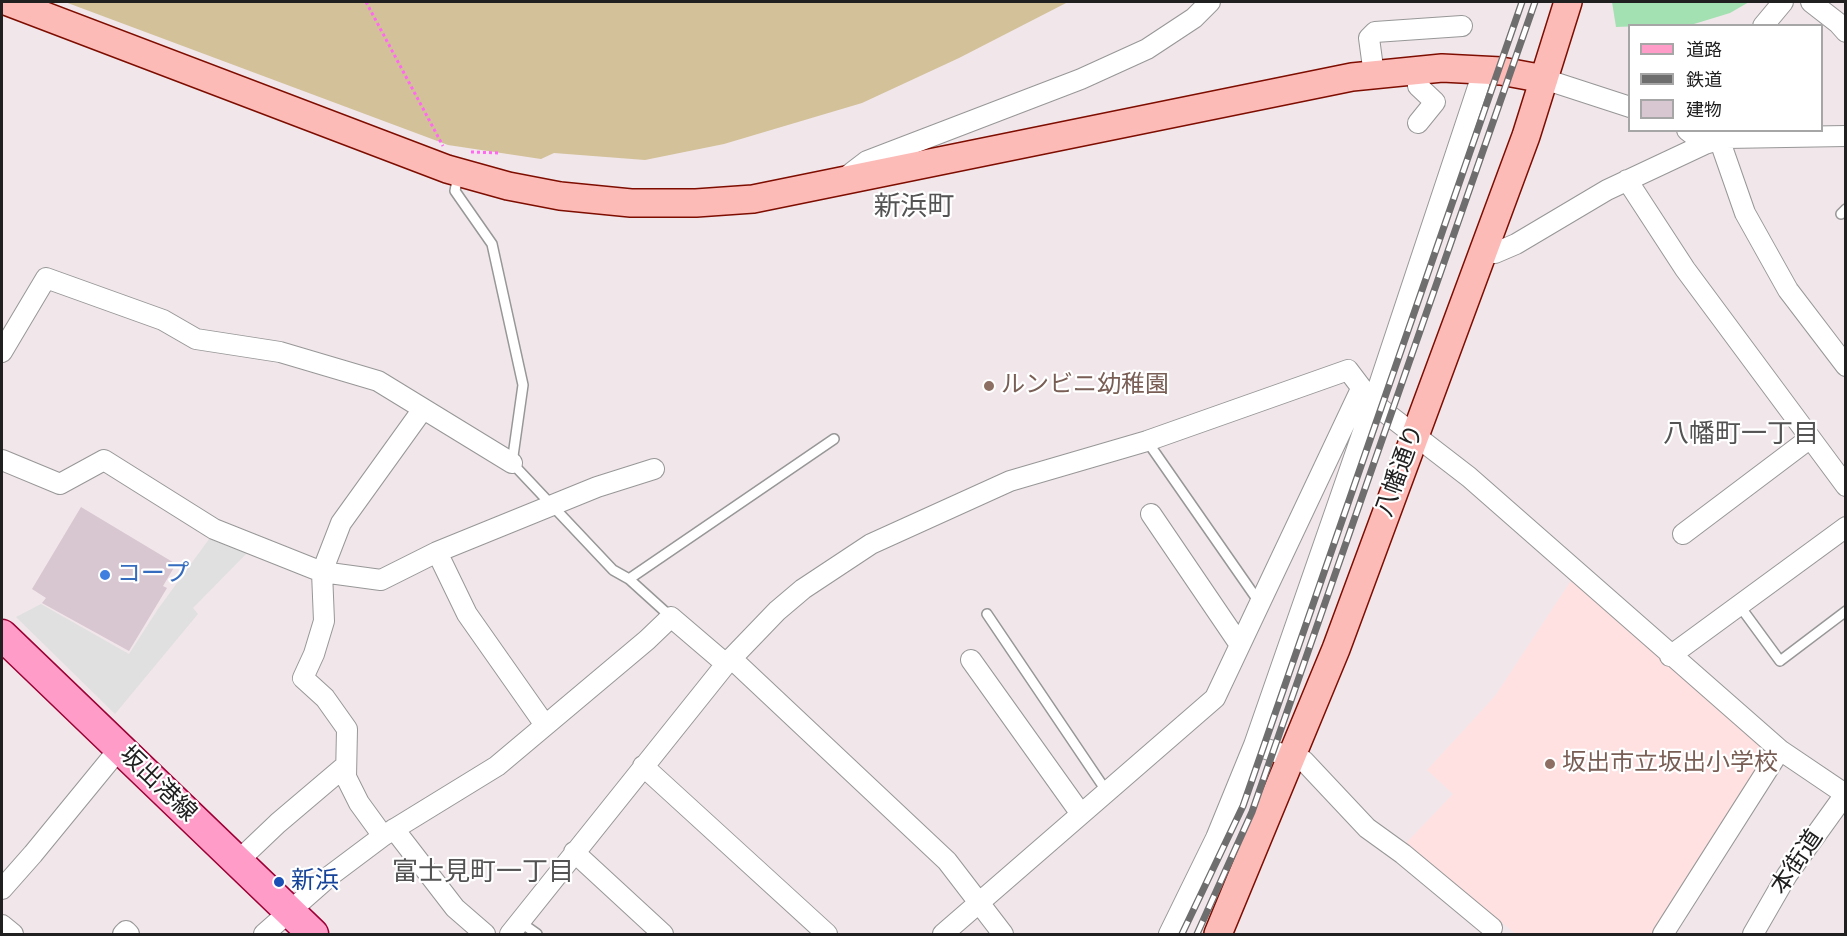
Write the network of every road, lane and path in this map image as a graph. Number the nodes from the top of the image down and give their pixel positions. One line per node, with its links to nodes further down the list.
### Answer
1 (8, 2): 19 (street)
2 (366, 2): 19 (path)
3 (1209, 2): 20 (street)
4 (1568, 2): 13 (street, 八幡通り)
5 (1784, 2): 7 (street)
6 (1811, 2): 9 (street)
7 (1765, 24)
8 (1462, 26): 12 (street)
9 (1845, 32)
10 (1484, 69): 11 (street); 13 (street); 25 (street)
11 (1417, 70): 12 (street); 15 (street)
12 (1374, 75): 20 (street)
13 (1544, 79): 14 (street); 22 (street, 八幡通り)
14 (1628, 107)
15 (1418, 123)
16 (1694, 132): 18 (street)
17 (1845, 136): 18 (street)
18 (1713, 138): 21 (street); 24 (street)
19 (452, 161): 20 (street); 32 (lane)
20 (849, 180)
21 (1627, 180): 22 (street); 29 (street)
22 (1482, 252): 27 (street, 八幡通り)
23 (2, 352): 26 (street)
24 (1845, 366)
25 (1367, 396): 27 (street); 30 (street); 42 (street); 54 (street)
26 (423, 410): 32 (street); 40 (street)
27 (1413, 436): 49 (street); 57 (street, 八幡通り)
28 (834, 439): 41 (lane)
29 (1809, 439): 34 (street); 38 (street)
30 (1148, 441): 42 (lane); 51 (street)
31 (2, 460): 40 (street)
32 (512, 463): 35 (lane)
33 (654, 469): 35 (street)
34 (1845, 486)
35 (552, 505): 39 (street); 41 (lane)
36 (1151, 514): 48 (street)
37 (1845, 527): 43 (street)
38 (1683, 534)
39 (437, 552): 40 (street); 53 (street)
40 (322, 572): 59 (street)
41 (629, 579): 46 (lane)
42 (1260, 603): 48 (street)
43 (1739, 605): 44 (lane); 49 (street)
44 (1845, 611)
45 (987, 614): 60 (lane)
46 (671, 617): 51 (street); 53 (street)
47 (2, 635): 56 (main road, 坂出港線)
48 (1240, 645): 60 (street)
49 (1670, 656): 55 (street)
50 (971, 660): 62 (street)
51 (728, 661): 58 (street); 67 (street)
52 (2, 663): 56 (main road, 坂出港線)
53 (545, 725): 63 (street)
54 (1254, 745): 57 (street); 82 (street)
55 (1780, 750): 61 (street); 84 (street)
56 (113, 756): 65 (main road, 坂出港線); 66 (street); 69 (main road, 坂出港線)
57 (1293, 757): 71 (street); 83 (street, 八幡通り)
58 (643, 766): 64 (street); 79 (street)
59 (345, 767): 63 (street); 65 (street)
60 (1107, 792): 62 (street)
61 (1845, 793): 85 (street, 本街道)
62 (1081, 814): 67 (street)
63 (389, 832): 69 (street); 76 (street)
64 (574, 852): 70 (street); 78 (street)
65 (237, 862): 69 (main road, 坂出港線)
66 (2, 889)
67 (978, 902): 80 (street); 81 (street)
68 (2, 925): 72 (street)
69 (278, 926): 75 (main road, 坂出港線)
70 (515, 928): 77 (lane)
71 (1492, 932)
72 (13, 934)
73 (123, 934): 74 (street)
74 (129, 934)
75 (313, 934)
76 (485, 934)
77 (537, 934)
78 (663, 934)
79 (827, 934)
80 (943, 934)
81 (1003, 934)
82 (1169, 934)
83 (1218, 934)
84 (1664, 934)
85 (1753, 934)

